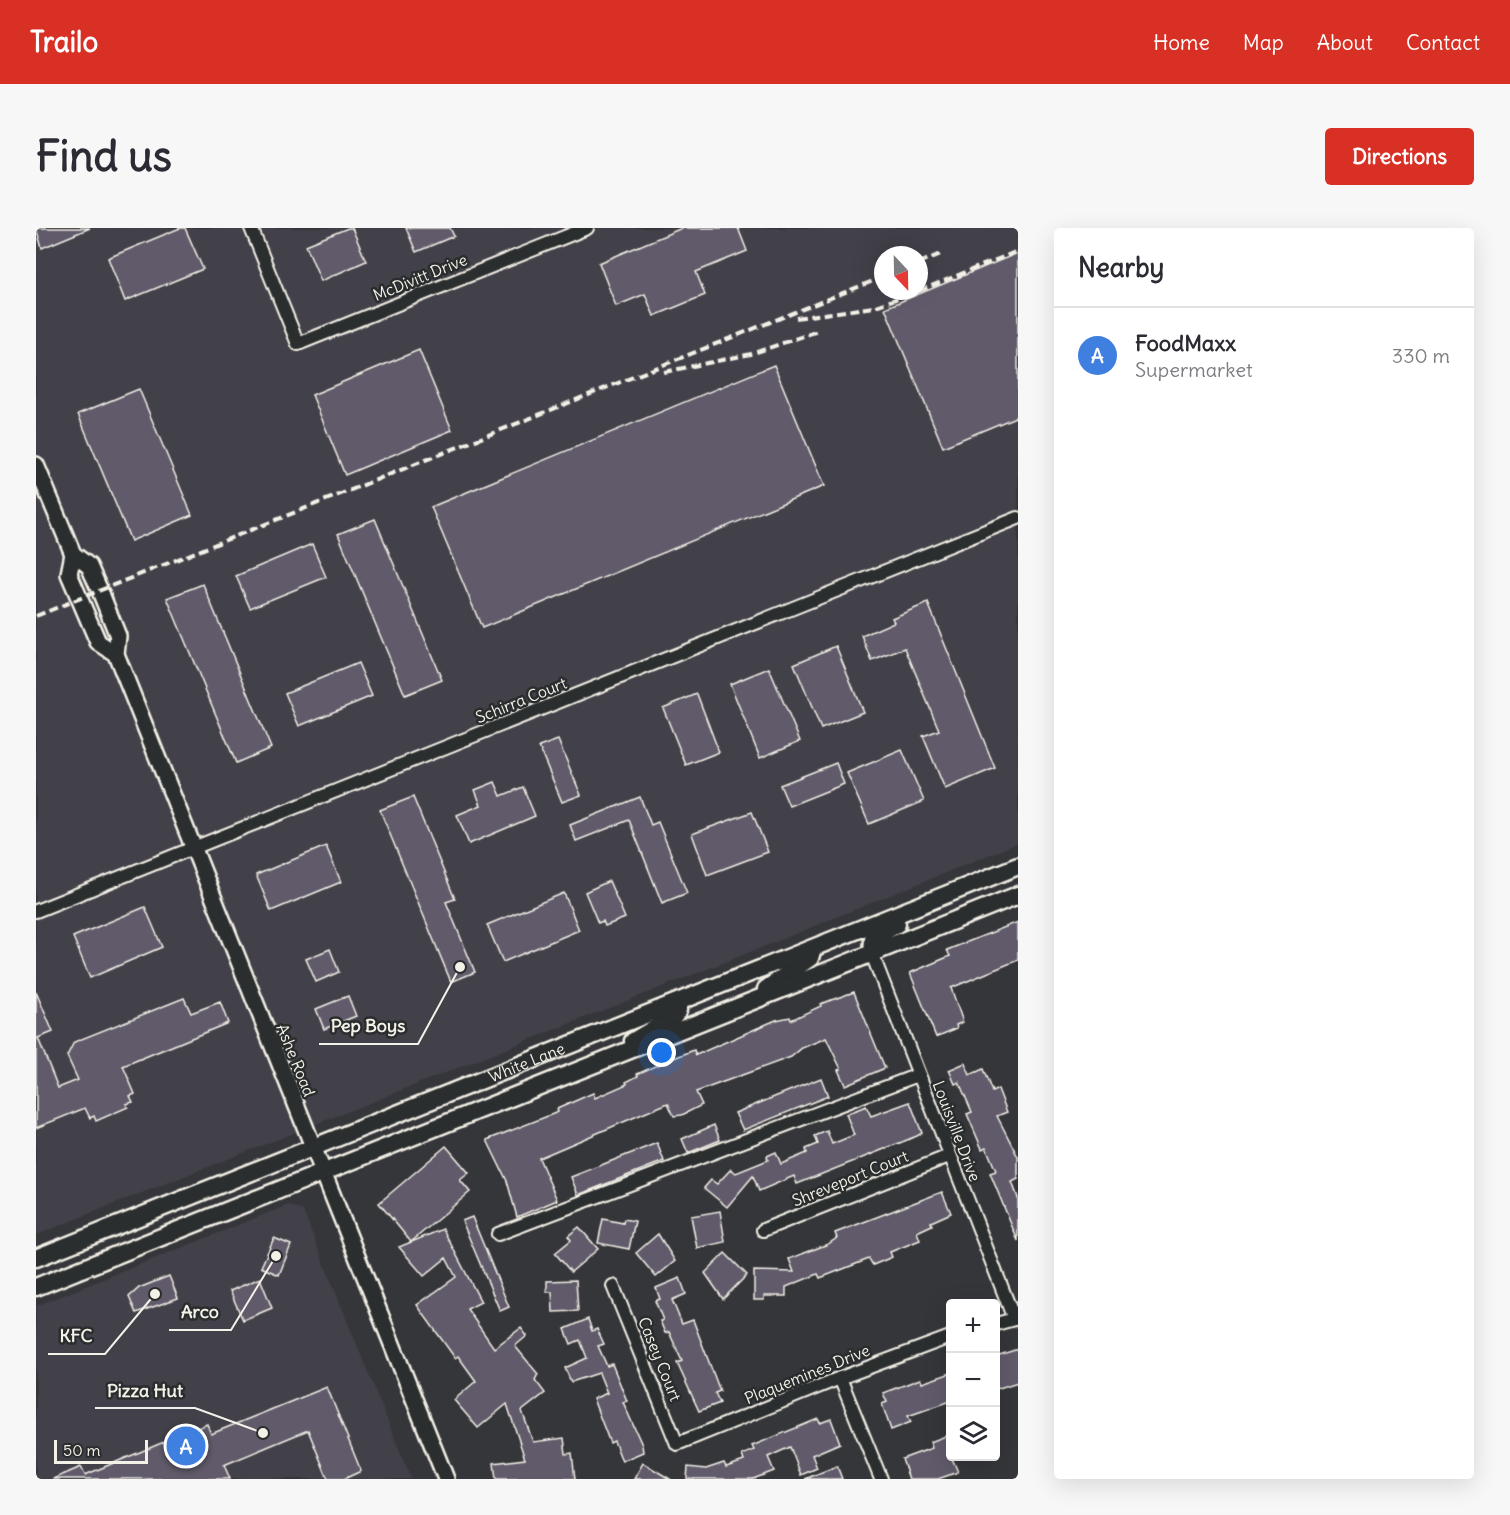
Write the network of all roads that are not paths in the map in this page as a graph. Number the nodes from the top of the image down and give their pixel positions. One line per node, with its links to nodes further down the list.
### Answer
1 (251, 228): 2 (street, McDivitt Drive)
2 (587, 228)
3 (36, 465): 5 (street, Ashe Road)
4 (1018, 518): 7 (street, Schirra Court)
5 (73, 554): 6 (street, Ashe Road); 6 (street, Ashe Road)
6 (116, 654): 7 (street, Ashe Road)
7 (192, 849): 11 (street, Schirra Court); 18 (street, Ashe Road)
8 (1018, 866): 9 (main road, White Lane)
9 (961, 889): 12 (main road, White Lane); 13 (main road)
10 (1018, 895): 13 (main road, White Lane)
11 (36, 911)
12 (812, 949): 14 (main road, White Lane); 15 (main road)
13 (872, 954): 15 (main road, White Lane); 17 (street, Louisville Drive)
14 (678, 1003): 16 (main road); 18 (main road, White Lane)
15 (744, 1005): 16 (main road, White Lane)
16 (589, 1067): 20 (main road, White Lane)
17 (918, 1075): 19 (street, Louisville Drive); 23 (street)
18 (313, 1149): 20 (street, Ashe Road); 21 (main road, White Lane)
19 (949, 1156): 22 (street, Shreveport Court); 29 (street, Louisville Drive)
20 (322, 1174): 26 (main road, White Lane); 34 (street, Ashe Road)
21 (135, 1219): 24 (main road, White Lane); 26 (main road)
22 (763, 1230)
23 (498, 1234)
24 (41, 1256): 25 (main road)
25 (36, 1271)
26 (65, 1276): 28 (main road, White Lane)
27 (613, 1286): 33 (street, Casey Court)
28 (36, 1287)
29 (1016, 1319): 30 (street)
30 (1000, 1323)
31 (946, 1339): 32 (street, Plaquemines Drive)
32 (840, 1378): 33 (street, Plaquemines Drive); 35 (street)
33 (677, 1444)
34 (446, 1479)
35 (881, 1479)

